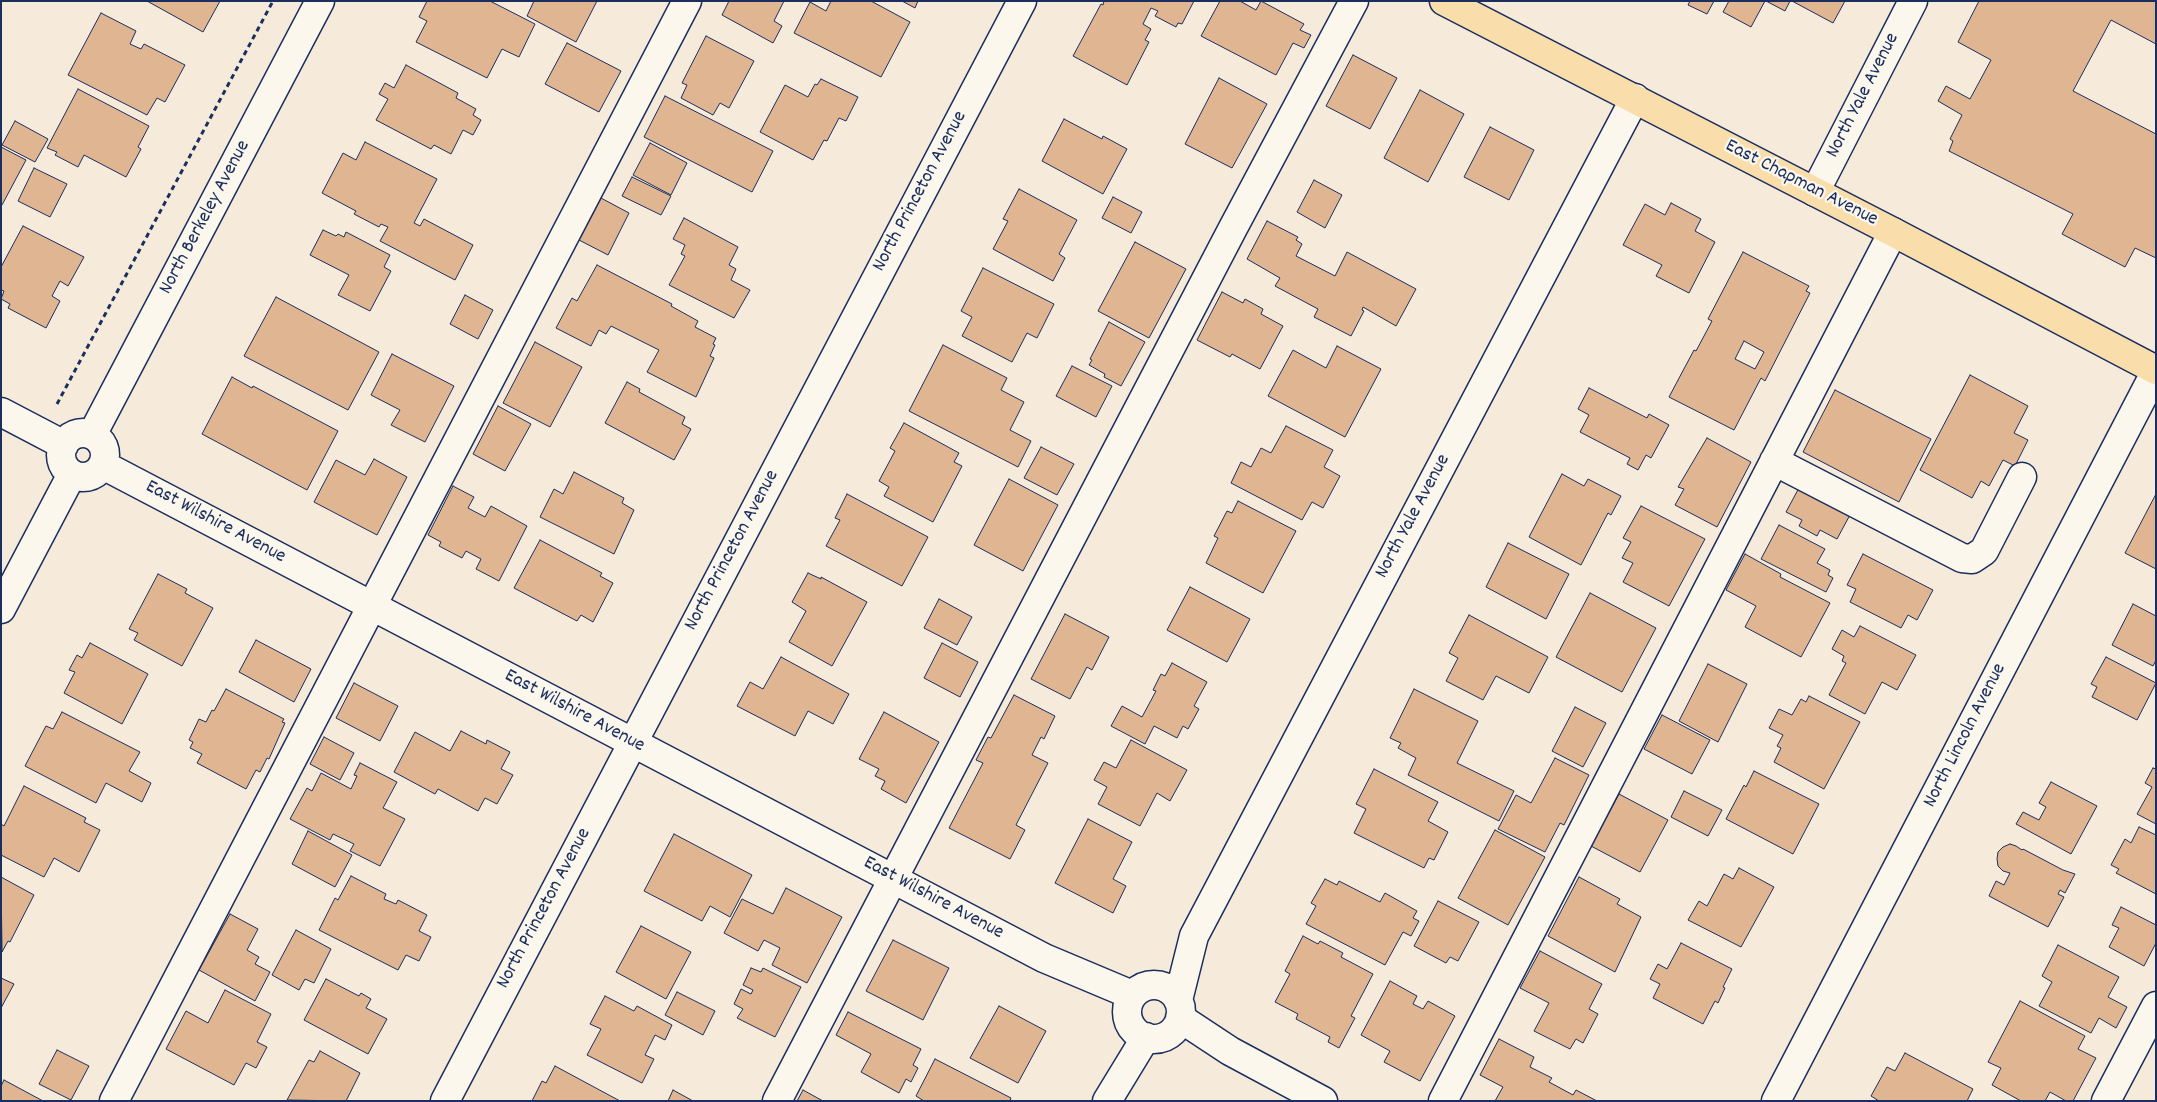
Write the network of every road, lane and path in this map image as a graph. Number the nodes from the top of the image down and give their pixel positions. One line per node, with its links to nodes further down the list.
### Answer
1 (273, 1): 14 (path)
2 (320, 1): 13 (street, North Berkeley Avenue)
3 (687, 1): 19 (street)
4 (1022, 1): 21 (street, North Princeton Avenue)
5 (1354, 1): 22 (street)
6 (1444, 1): 8 (main road, East Chapman Avenue)
7 (1913, 1): 9 (street, North Yale Avenue)
8 (1635, 98): 9 (main road, East Chapman Avenue); 24 (street, North Yale Avenue)
9 (1815, 192): 10 (main road, East Chapman Avenue)
10 (1893, 232): 11 (main road, East Chapman Avenue); 15 (street)
11 (2156, 371): 31 (street, North Lincoln Avenue)
12 (1, 412): 14 (street)
13 (92, 435): 14 (street); 16 (street)
14 (53, 439): 17 (street)
15 (1774, 461): 18 (street); 30 (street)
16 (103, 465): 17 (street); 19 (street, East Wilshire Avenue)
17 (72, 474): 20 (street)
18 (2022, 476)
19 (373, 606): 21 (street, East Wilshire Avenue); 26 (street)
20 (1, 610)
21 (632, 743): 22 (street, East Wilshire Avenue); 27 (street, North Princeton Avenue)
22 (893, 878): 24 (street, East Wilshire Avenue); 28 (street)
23 (2156, 1006): 32 (street)
24 (1152, 1014): 25 (street, North Yale Avenue); 29 (street, East Wilshire Avenue)
25 (1108, 1099)
26 (114, 1101)
27 (445, 1101)
28 (777, 1101)
29 (1323, 1101)
30 (1443, 1101)
31 (1776, 1101)
32 (2106, 1101)

